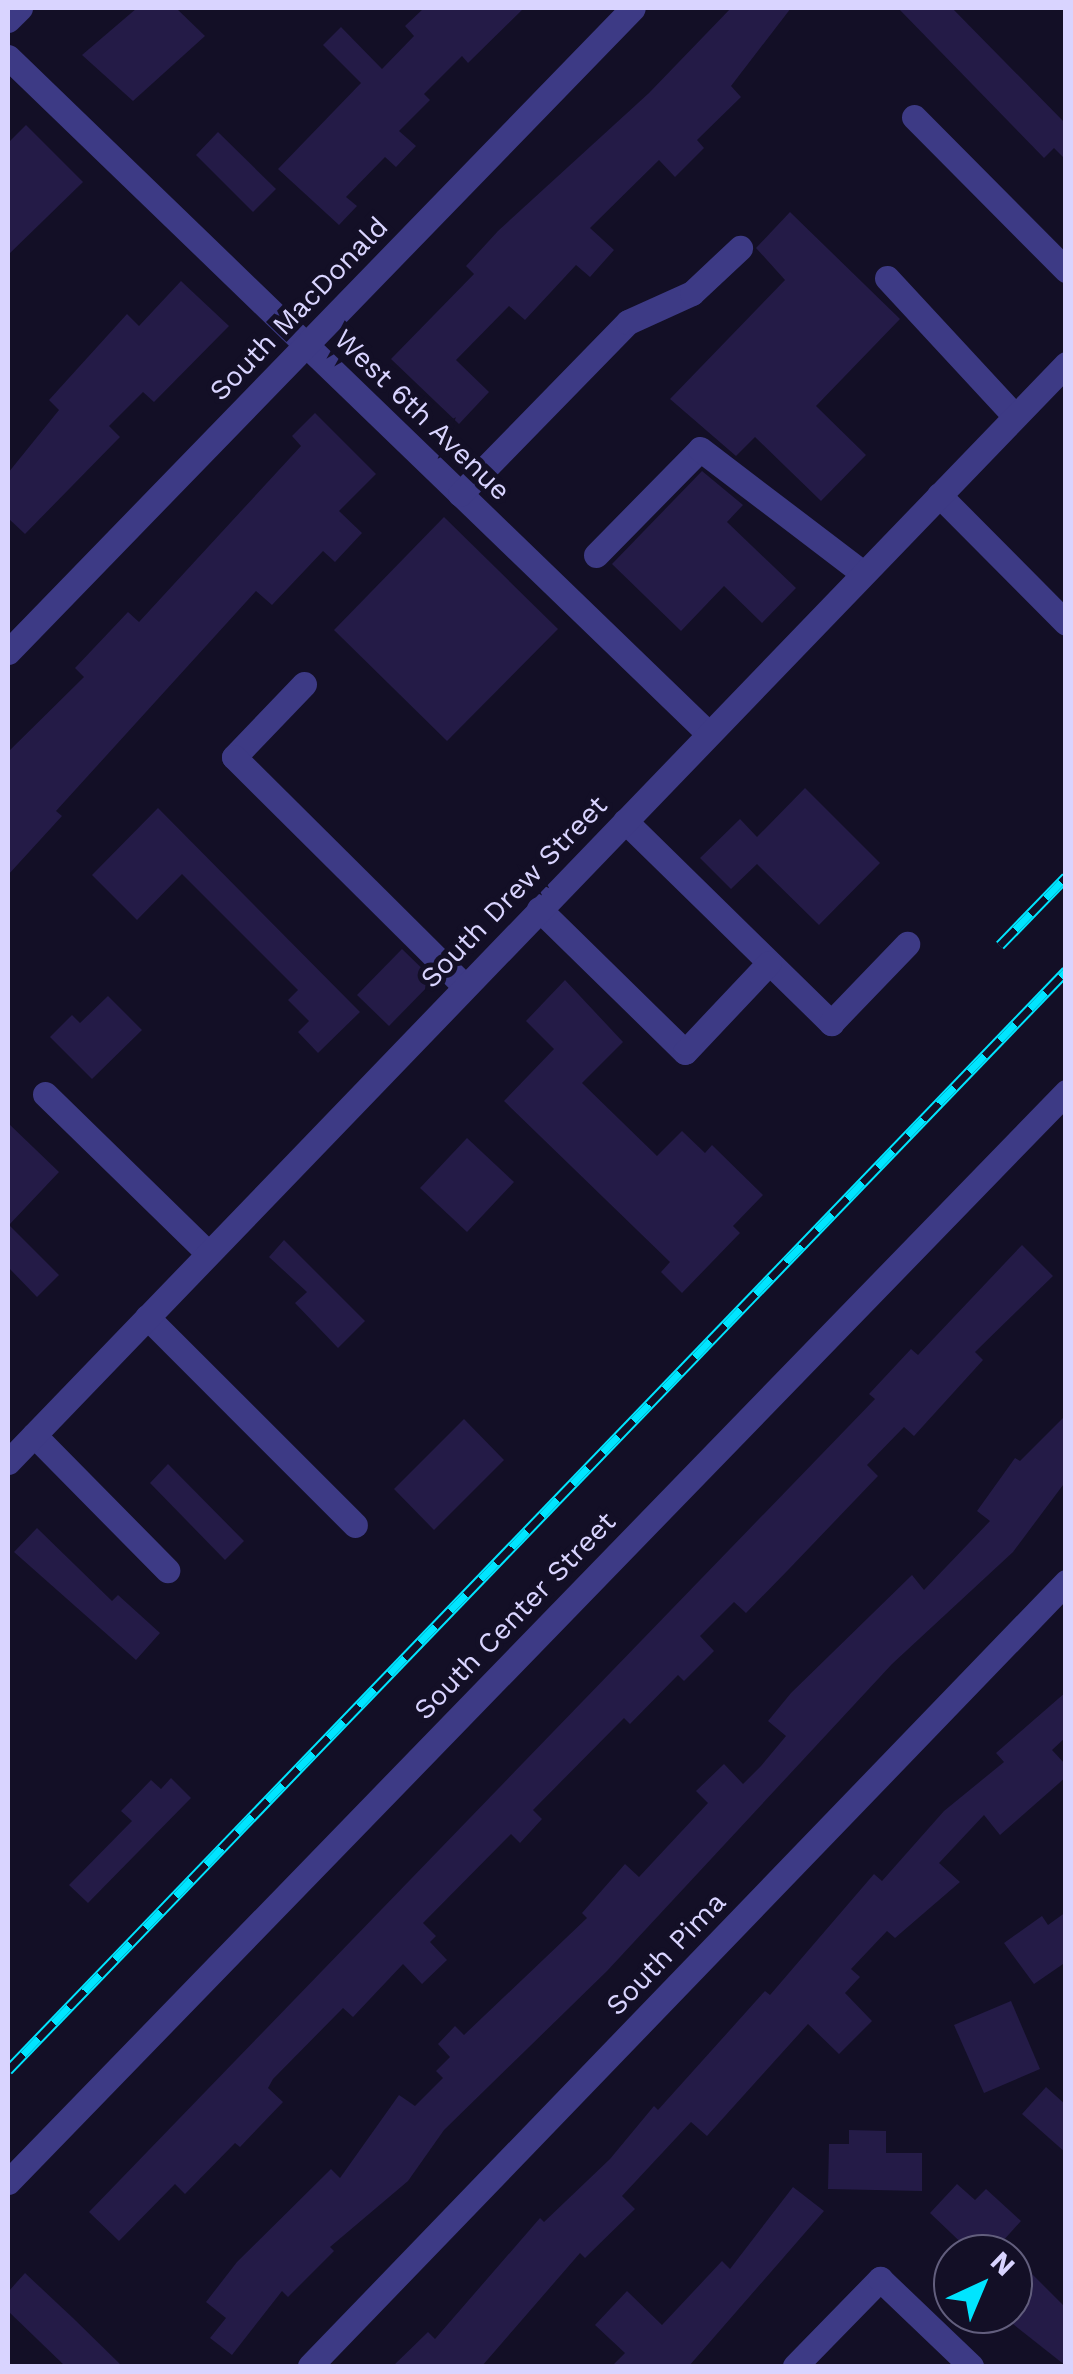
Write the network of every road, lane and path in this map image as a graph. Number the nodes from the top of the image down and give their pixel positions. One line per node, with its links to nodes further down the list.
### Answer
1 (20, 8): 3 (street)
2 (633, 8): 9 (street, South MacDonald)
3 (8, 20)
4 (8, 57): 9 (street, West 6th Avenue)
5 (914, 117): 7 (street)
6 (740, 248): 12 (street)
7 (1066, 270)
8 (888, 278): 11 (street)
9 (306, 345): 12 (street, West 6th Avenue); 17 (street, South MacDonald)
10 (1066, 364): 11 (street, South Drew Street)
11 (1015, 416): 13 (street, South Drew Street)
12 (460, 494): 19 (street, West 6th Avenue)
13 (939, 495): 15 (street, South Drew Street); 16 (street)
14 (596, 555): 15 (street)
15 (863, 573): 19 (street, South Drew Street)
16 (1066, 623)
17 (8, 652)
18 (304, 684): 24 (street)
19 (708, 733): 20 (street, South Drew Street)
20 (624, 821): 21 (street, South Drew Street); 23 (street)
21 (539, 909): 23 (street); 24 (street, South Drew Street)
22 (907, 944): 23 (street)
23 (769, 962)
24 (465, 986): 27 (street, South Drew Street)
25 (1066, 1092): 34 (street, South Center Street)
26 (46, 1094): 27 (street)
27 (208, 1253): 28 (street, South Drew Street)
28 (147, 1316): 29 (street, South Drew Street); 31 (street)
29 (34, 1435): 30 (street, South Drew Street); 32 (street)
30 (8, 1462)
31 (355, 1525)
32 (167, 1570)
33 (1066, 1582): 35 (street, South Pima)
34 (8, 2182)
35 (310, 2366)
36 (795, 2366): 37 (street)
37 (970, 2366)

